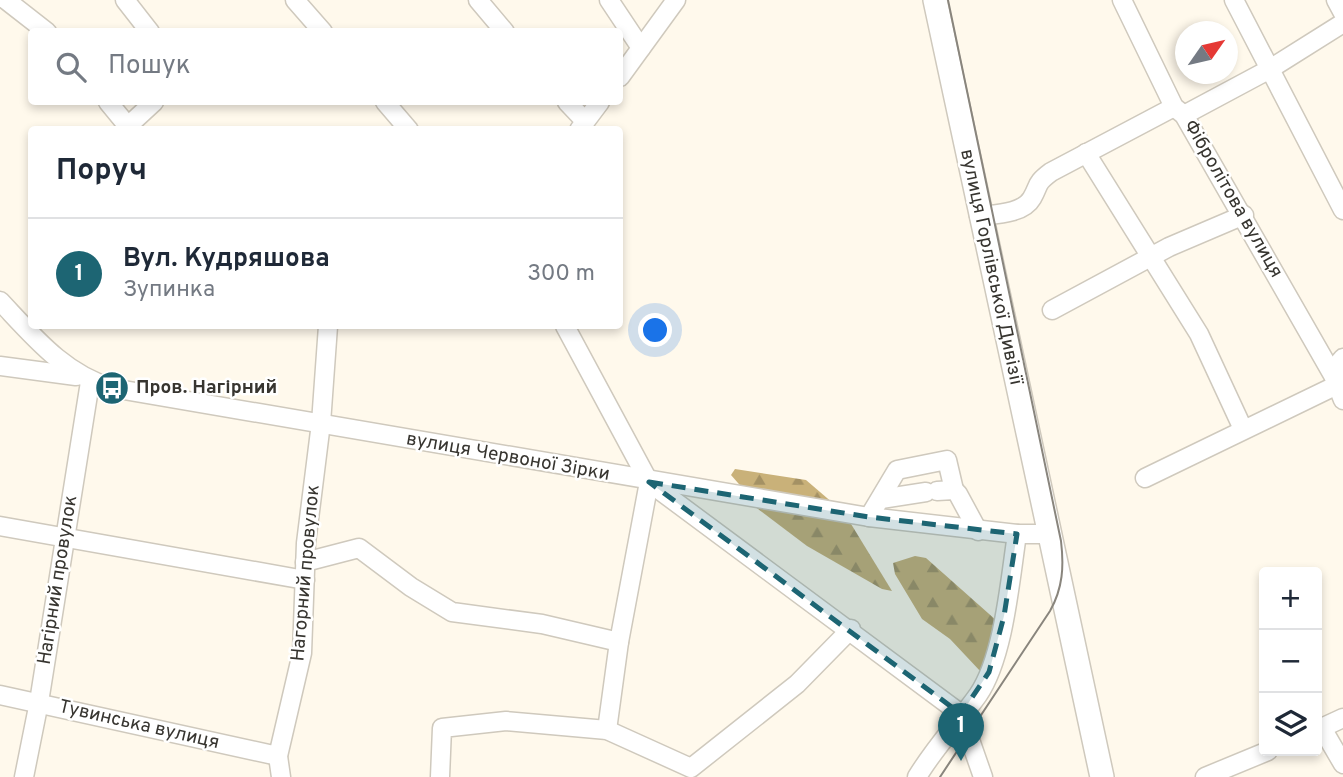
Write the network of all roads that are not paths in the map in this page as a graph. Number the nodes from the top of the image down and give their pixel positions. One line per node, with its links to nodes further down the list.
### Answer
1 (6, 0): 13 (street)
2 (125, 0): 14 (street)
3 (295, 0): 15 (street)
4 (478, 0): 16 (street)
5 (609, 0): 17 (street)
6 (676, 0): 17 (street)
7 (935, 0): 33 (main road, вулиця Горлівської Дивізії)
8 (1122, 0): 25 (street, Фібролітова вулиця)
9 (1234, 0): 18 (street)
10 (1336, 0): 11 (street)
11 (1343, 13)
12 (1343, 23): 18 (street)
13 (42, 28)
14 (147, 28)
15 (320, 28)
16 (502, 28)
17 (641, 48): 19 (street)
18 (1270, 69): 25 (street); 31 (street)
19 (623, 73)
20 (111, 105): 27 (street)
21 (151, 105): 28 (street)
22 (388, 105): 29 (street)
23 (570, 105): 26 (street)
24 (598, 105): 26 (street)
25 (1179, 111): 30 (street); 32 (street, Фібролітова вулиця)
26 (582, 125)
27 (128, 126)
28 (132, 126)
29 (406, 126)
30 (1086, 153): 33 (street); 34 (street)
31 (1343, 210)
32 (1244, 215): 34 (street); 42 (street, Фібролітова вулиця)
33 (979, 216): 53 (main road, вулиця Горлівської Дивізії)
34 (1152, 256): 36 (street); 44 (street)
35 (0, 302): 41 (street)
36 (1052, 310)
37 (328, 329): 43 (street, Нагорний провулок)
38 (567, 329): 46 (street)
39 (1343, 358): 42 (street)
40 (0, 366): 41 (street, вулиця Червоної Зірки)
41 (84, 379): 43 (street, вулиця Червоної Зірки); 54 (street, Нагірний провулок)
42 (1337, 388): 44 (street)
43 (321, 424): 46 (street, вулиця Червоної Зірки); 55 (street, Нагорний провулок)
44 (1243, 429): 45 (street)
45 (1145, 478)
46 (649, 482): 49 (street, вулиця Червоної Зірки); 56 (street); 57 (street)
47 (939, 491): 48 (street); 48 (street); 51 (street)
48 (881, 499): 49 (street)
49 (869, 517): 51 (street, вулиця Червоної Зірки)
50 (0, 526): 54 (street)
51 (978, 531): 52 (street, вулиця Червоної Зірки)
52 (1017, 534): 53 (street, вулиця Червоної Зірки); 60 (street)
53 (1048, 534): 73 (main road, вулиця Горлівської Дивізії)
54 (64, 539): 55 (street); 59 (street, Нагірний провулок)
55 (305, 571): 57 (street); 66 (street, Нагорний провулок)
56 (851, 629): 60 (street); 63 (street)
57 (619, 642): 63 (street)
58 (0, 695): 59 (street, Тувинська вулиця)
59 (39, 702): 66 (street, Тувинська вулиця); 68 (street, Нагірний провулок)
60 (961, 714): 71 (street); 72 (street)
61 (1343, 718): 62 (street)
62 (1322, 728)
63 (607, 730): 70 (street)
64 (1322, 733): 67 (street)
65 (1259, 755): 74 (street)
66 (278, 757): 69 (street, Нагорний провулок)
67 (1343, 764)
68 (24, 777)
69 (281, 777)
70 (440, 777)
71 (917, 777)
72 (983, 777)
73 (1102, 777)
74 (1205, 777)

